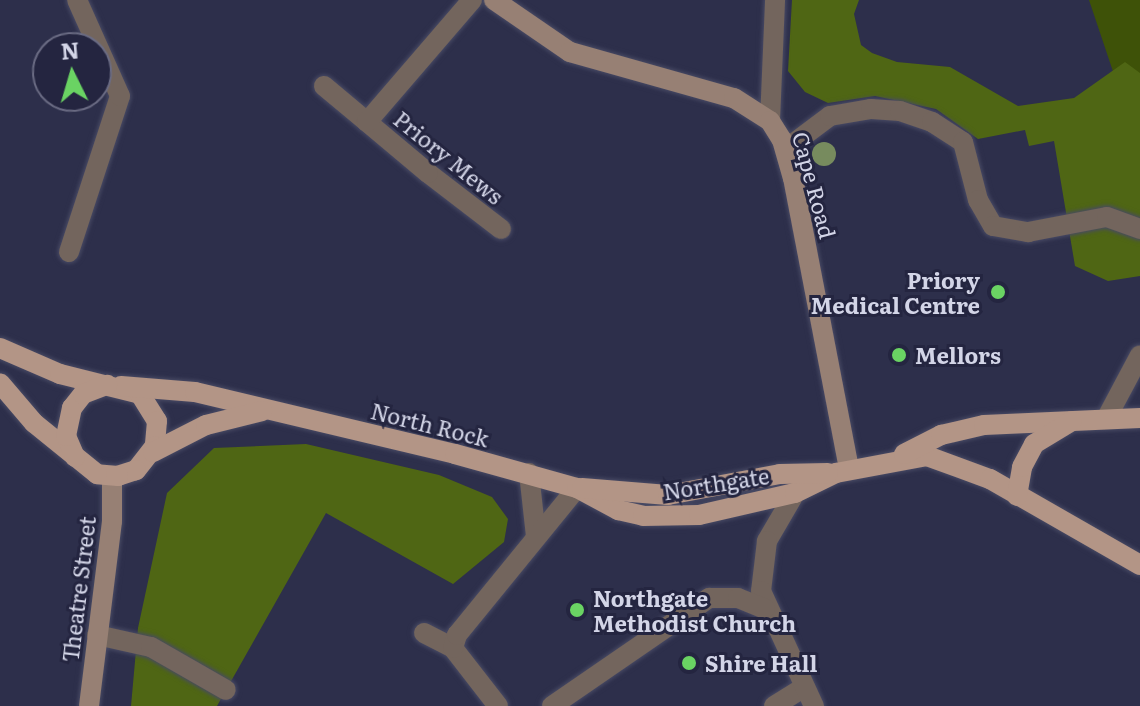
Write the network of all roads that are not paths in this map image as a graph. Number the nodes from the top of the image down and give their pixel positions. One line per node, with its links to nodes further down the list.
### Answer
1 (77, 0): 11 (street)
2 (472, 0): 7 (street, Priory Mews)
3 (494, 0): 6 (street, Cape Road)
4 (775, 0): 6 (street)
5 (324, 86): 7 (street, Priory Mews)
6 (770, 121): 8 (street, Cape Road)
7 (367, 122): 9 (street, Priory Mews)
8 (786, 149): 10 (street); 23 (street, Cape Road)
9 (501, 229)
10 (1140, 229)
11 (69, 252)
12 (0, 348): 15 (main road, North Rock)
13 (1140, 355): 18 (street)
14 (0, 383): 21 (main road)
15 (116, 385): 16 (main road, North Rock); 20 (main road); 21 (main road)
16 (270, 409): 20 (main road, North Rock); 24 (main road, North Rock)
17 (1140, 418): 18 (main road, Northgate)
18 (1106, 419): 19 (main road, Northgate)
19 (1072, 420): 22 (main road, Northgate); 28 (main road)
20 (153, 452): 25 (main road)
21 (75, 457): 25 (main road)
22 (897, 458): 23 (main road, Northgate); 28 (main road, Northgate)
23 (843, 472): 26 (main road, Northgate); 27 (main road, Northgate)
24 (529, 473): 26 (main road, North Rock); 29 (street)
25 (112, 477): 33 (street, Theatre Street)
26 (577, 488): 27 (main road, Northgate); 29 (street)
27 (795, 493): 31 (street)
28 (1017, 496): 30 (main road, Northgate)
29 (536, 536): 34 (street)
30 (1140, 565)
31 (765, 609): 35 (street); 39 (street)
32 (424, 633): 34 (street)
33 (97, 635): 36 (street); 37 (street, Theatre Street)
34 (453, 648): 38 (street)
35 (804, 687): 40 (street); 41 (street)
36 (226, 690)
37 (89, 706)
38 (498, 706)
39 (552, 706)
40 (774, 706)
41 (814, 706)

